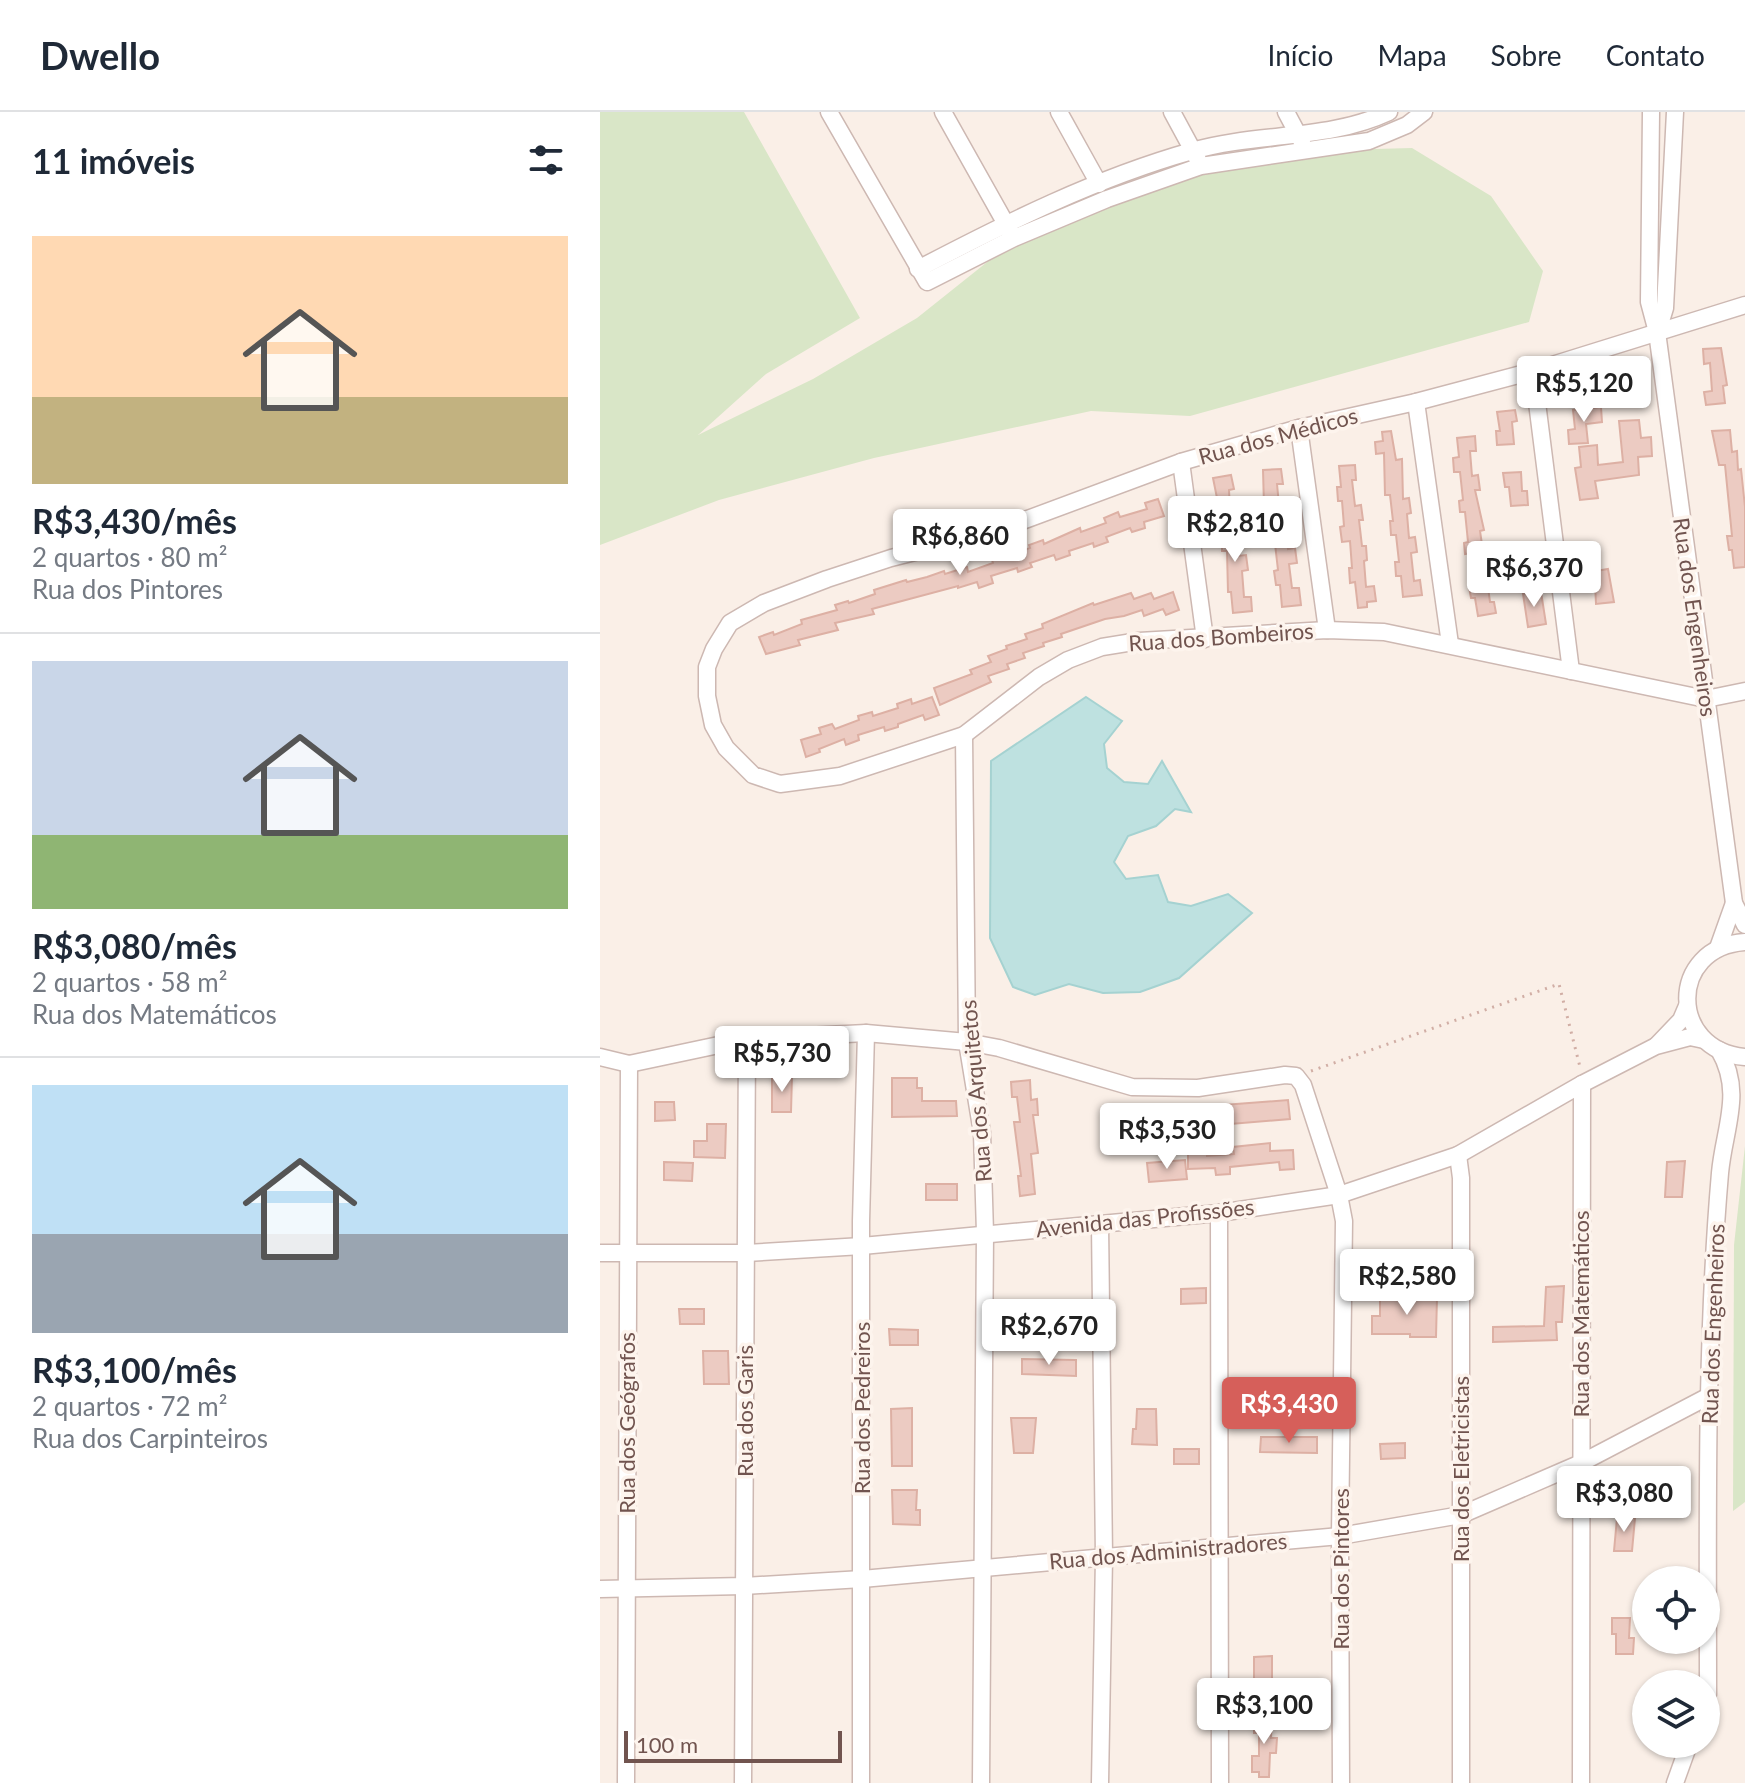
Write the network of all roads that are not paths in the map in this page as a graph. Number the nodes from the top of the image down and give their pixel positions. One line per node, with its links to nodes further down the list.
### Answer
1 (829, 112): 17 (street)
2 (943, 112): 17 (street)
3 (1059, 112): 15 (street)
4 (1172, 112): 12 (street)
5 (1286, 112): 11 (street)
6 (1390, 112): 10 (street); 11 (street)
7 (1651, 112): 19 (street, Rua dos Engenheiros)
8 (1675, 112): 19 (street, Rua dos Engenheiros)
9 (1418, 114): 10 (street)
10 (1399, 128): 13 (street)
11 (1298, 134): 12 (street); 13 (street)
12 (1193, 150): 14 (street); 15 (street)
13 (1306, 150): 14 (street)
14 (1201, 166): 16 (street)
15 (1099, 184): 16 (street); 17 (street)
16 (1106, 200): 17 (street)
17 (1010, 231)
18 (1745, 305): 19 (street, Rua dos Médicos)
19 (1657, 332): 20 (street, Rua dos Médicos); 30 (street, Rua dos Engenheiros)
20 (1533, 371): 21 (street, Rua dos Médicos); 28 (street)
21 (1416, 402): 22 (street, Rua dos Médicos); 26 (street)
22 (1299, 428): 23 (street, Rua dos Médicos); 24 (street)
23 (1181, 462): 25 (street); 27 (street, Rua dos Médicos)
24 (1327, 630): 25 (street, Rua dos Bombeiros); 26 (street, Rua dos Bombeiros)
25 (1205, 639): 31 (street, Rua dos Bombeiros)
26 (1450, 644): 28 (street, Rua dos Bombeiros)
27 (707, 667): 31 (street, Rua dos Bombeiros)
28 (1571, 671): 30 (street, Rua dos Bombeiros)
29 (1745, 691): 30 (street, Rua dos Bombeiros)
30 (1706, 699): 32 (street, Rua dos Engenheiros)
31 (964, 735): 40 (street, Rua dos Arquitetos)
32 (1734, 903): 33 (street, Rua dos Engenheiros); 35 (street, Rua dos Engenheiros)
33 (1745, 925)
34 (1745, 942): 35 (street)
35 (1718, 948): 36 (street)
36 (1687, 1006): 39 (street); 41 (street)
37 (866, 1033): 38 (street); 40 (street); 54 (street, Rua dos Pedreiros)
38 (747, 1039): 45 (street); 57 (street, Rua dos Garis)
39 (1704, 1040): 41 (street); 42 (street)
40 (967, 1042): 50 (street, Rua dos Pintores); 53 (street, Rua dos Arquitetos)
41 (1656, 1046): 47 (street, Avenida das Profissões)
42 (1719, 1050): 44 (street); 48 (street, Rua dos Engenheiros)
43 (600, 1057): 45 (street)
44 (1745, 1057)
45 (629, 1064): 56 (street, Rua dos Geógrafos)
46 (1745, 1074): 48 (street, Rua dos Engenheiros)
47 (1582, 1084): 49 (street, Avenida das Profissões); 59 (street, Rua dos Matemáticos)
48 (1734, 1093): 58 (street, Rua dos Engenheiros)
49 (1458, 1155): 50 (street, Avenida das Profissões); 60 (street, Rua dos Eletricistas)
50 (1339, 1195): 51 (street, Avenida das Profissões); 61 (street, Rua dos Pintores)
51 (1219, 1213): 52 (street, Avenida das Profissões); 62 (street)
52 (1100, 1224): 53 (street, Avenida das Profissões); 63 (street)
53 (985, 1233): 54 (street, Avenida das Profissões); 64 (street, Rua dos Arquitetos)
54 (862, 1246): 57 (street, Avenida das Profissões); 65 (street, Rua dos Pedreiros)
55 (600, 1253): 56 (street, Avenida das Profissões)
56 (628, 1253): 57 (street, Avenida das Profissões); 67 (street, Rua dos Geógrafos)
57 (746, 1253): 66 (street, Rua dos Garis)
58 (1709, 1396): 59 (street, Rua dos Administradores); 69 (street, Rua dos Engenheiros)
59 (1581, 1463): 60 (street, Rua dos Administradores); 79 (street, Rua dos Matemáticos)
60 (1461, 1515): 61 (street, Rua dos Administradores); 78 (street, Rua dos Eletricistas)
61 (1340, 1536): 62 (street, Rua dos Administradores); 77 (street, Rua dos Pintores)
62 (1220, 1545): 63 (street, Rua dos Administradores); 76 (street)
63 (1104, 1557): 64 (street, Rua dos Administradores); 75 (street)
64 (984, 1569): 65 (street, Rua dos Administradores); 74 (street, Rua dos Arquitetos)
65 (862, 1579): 66 (street, Rua dos Administradores); 73 (street, Rua dos Pedreiros)
66 (744, 1586): 67 (street, Rua dos Administradores); 72 (street, Rua dos Garis)
67 (626, 1588): 68 (street, Rua dos Administradores); 71 (street, Rua dos Geógrafos)
68 (600, 1589)
69 (1708, 1670)
70 (1684, 1758): 80 (street)
71 (626, 1783)
72 (743, 1783)
73 (861, 1783)
74 (981, 1783)
75 (1100, 1783)
76 (1220, 1783)
77 (1341, 1783)
78 (1461, 1783)
79 (1581, 1783)
80 (1675, 1783)

